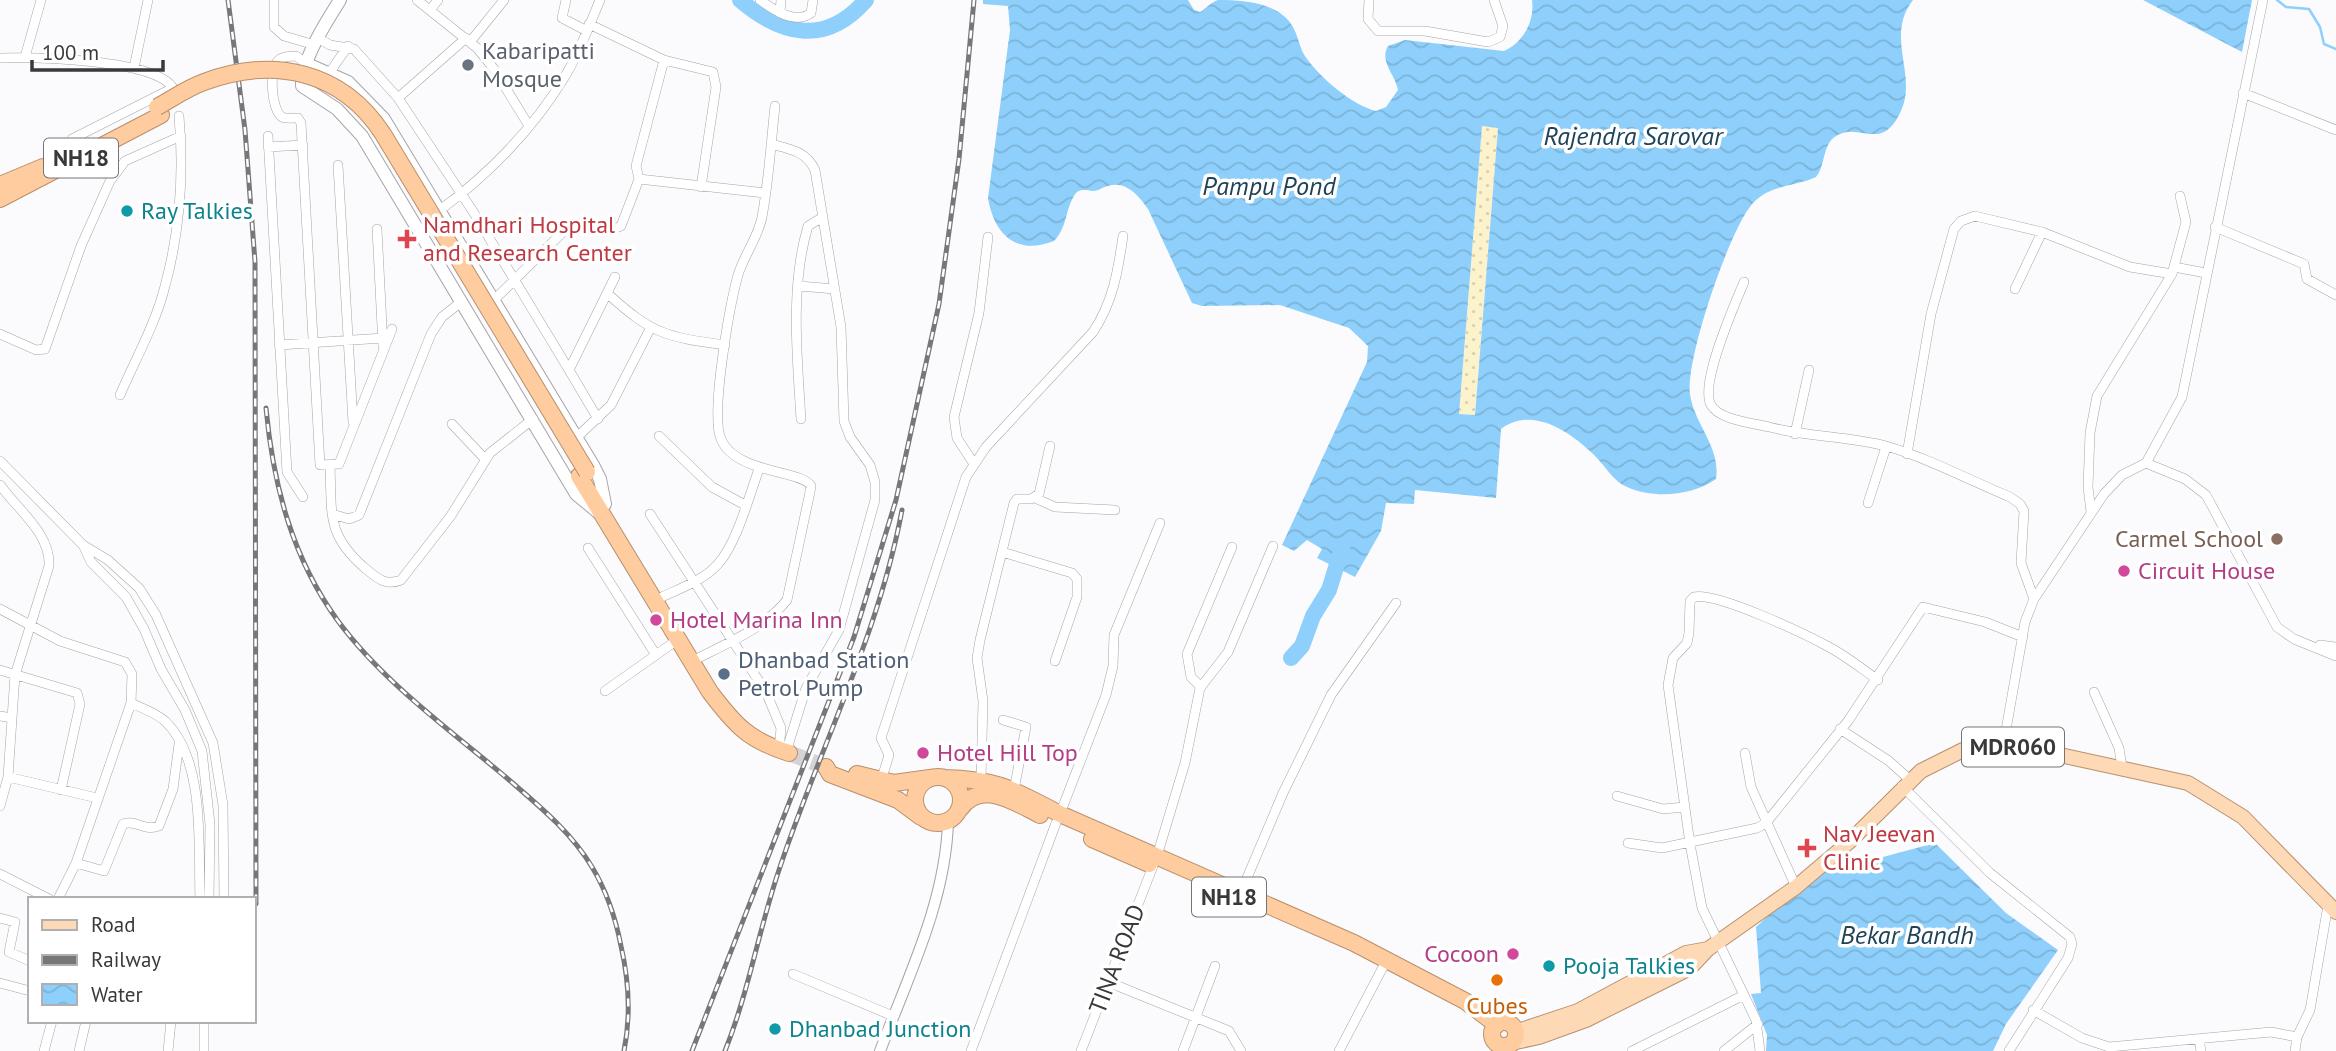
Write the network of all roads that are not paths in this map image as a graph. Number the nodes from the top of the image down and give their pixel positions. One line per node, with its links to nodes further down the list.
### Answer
1 (41, 0): 22 (street)
2 (148, 0): 26 (street)
3 (274, 0): 20 (street)
4 (340, 0): 20 (main road)
5 (417, 0): 16 (street)
6 (438, 0): 16 (street)
7 (504, 0): 19 (street)
8 (566, 0): 18 (street)
9 (600, 0): 18 (street)
10 (760, 0): 17 (street)
11 (781, 0): 17 (street)
12 (813, 0): 17 (street)
13 (1369, 0): 14 (street)
14 (1494, 0)
15 (2263, 0): 28 (street)
16 (430, 10): 19 (street)
17 (780, 13)
18 (588, 28): 24 (street); 33 (street)
19 (468, 40): 29 (street); 33 (street)
20 (316, 41): 21 (street); 25 (main road)
21 (348, 46): 27 (street); 29 (street)
22 (25, 57): 23 (street); 26 (street)
23 (0, 58)
24 (664, 60): 42 (street); 44 (street)
25 (307, 64): 27 (main road); 39 (street); 67 (main road)
26 (134, 68): 37 (street)
27 (330, 72): 49 (main road)
28 (2243, 93): 34 (street); 51 (street)
29 (398, 98): 46 (street)
30 (775, 106): 38 (street)
31 (159, 111): 43 (highway, NH18); 48 (highway, NH18); 106 (highway, NH18, bridge)
32 (179, 116): 35 (street)
33 (529, 126): 46 (street)
34 (2336, 130)
35 (181, 136): 70 (street); 79 (street)
36 (268, 136): 40 (street)
37 (72, 139)
38 (771, 144): 45 (street); 50 (street)
39 (303, 145): 40 (street); 73 (street)
40 (268, 147): 74 (street)
41 (338, 165): 72 (street)
42 (639, 179): 44 (street); 60 (street)
43 (0, 184)
44 (701, 187): 45 (street)
45 (765, 193): 75 (street)
46 (460, 195): 49 (street); 60 (street)
47 (2180, 197): 56 (street)
48 (0, 199)
49 (440, 210): 66 (main road)
50 (823, 217): 61 (street); 62 (street)
51 (2216, 227): 57 (street); 65 (street)
52 (377, 229): 71 (street)
53 (2042, 232): 56 (street); 63 (street); 90 (street)
54 (1123, 236): 94 (street)
55 (988, 237): 94 (street)
56 (2173, 271): 57 (street); 103 (street)
57 (2206, 273): 93 (street)
58 (615, 277): 64 (street)
59 (1744, 282): 85 (street)
60 (514, 283): 66 (street); 77 (street)
61 (799, 286): 62 (street); 82 (street)
62 (835, 289): 142 (street)
63 (2015, 289)
64 (608, 293): 69 (street); 77 (street)
65 (2336, 295)
66 (494, 300): 87 (main road)
67 (461, 302): 80 (main road); 104 (street)
68 (392, 329): 76 (street)
69 (650, 329): 75 (street); 81 (street)
70 (0, 334)
71 (383, 338): 72 (street); 76 (street)
72 (348, 341): 73 (street); 84 (street)
73 (313, 343): 74 (street); 95 (street)
74 (279, 345): 98 (street)
75 (725, 345): 96 (street)
76 (383, 350): 84 (street)
77 (569, 370): 81 (street)
78 (1809, 370): 85 (street)
79 (120, 395)
80 (533, 419): 91 (street); 106 (main road)
81 (598, 419): 87 (street)
82 (801, 419)
83 (452, 424): 91 (street)
84 (353, 428): 95 (street)
85 (1795, 434): 89 (street)
86 (659, 436): 101 (street)
87 (576, 438): 106 (main road)
88 (1050, 446): 99 (street)
89 (1886, 447): 90 (street); 100 (street)
90 (1907, 454): 115 (street)
91 (485, 459): 104 (street)
92 (0, 461): 108 (street)
93 (2146, 463): 103 (street); 122 (street)
94 (974, 464): 148 (street)
95 (330, 465): 104 (street)
96 (759, 469): 101 (street); 121 (street)
97 (0, 485): 118 (street)
98 (303, 497)
99 (1035, 498): 102 (street); 112 (street)
100 (1868, 503)
101 (745, 505): 113 (street)
102 (1115, 510)
103 (2091, 512): 115 (street)
104 (332, 514)
105 (650, 514): 113 (street)
106 (607, 515): 114 (highway, NH18); 120 (highway, NH18)
107 (1160, 523): 157 (street)
108 (83, 545): 171 (street); 172 (street)
109 (1273, 546): 131 (street)
110 (1232, 547): 131 (street)
111 (588, 548): 124 (street)
112 (1002, 552): 127 (street); 147 (street)
113 (693, 582): 114 (street); 121 (street)
114 (662, 597): 120 (highway, NH18)
115 (2034, 599): 119 (street)
116 (1396, 603): 167 (street)
117 (0, 609): 118 (street)
118 (29, 625): 129 (street); 134 (street)
119 (2023, 637): 130 (street); 141 (street)
120 (681, 638): 124 (street); 126 (highway, NH18); 139 (highway, NH18)
121 (733, 640): 126 (street); 142 (street)
122 (2312, 644): 123 (street); 125 (street)
123 (2336, 647)
124 (656, 655): 132 (street)
125 (2336, 656)
126 (698, 658): 139 (highway, NH18)
127 (1055, 661)
128 (0, 670): 129 (street)
129 (15, 675): 136 (street); 150 (street)
130 (1878, 680): 138 (street); 155 (street)
131 (1200, 687): 163 (street, TINA ROAD)
132 (605, 691)
133 (2094, 692): 144 (street)
134 (131, 703): 140 (street); 153 (street)
135 (0, 716): 136 (street)
136 (12, 718): 145 (street)
137 (1003, 720): 151 (street)
138 (1840, 729): 149 (street); 160 (street)
139 (748, 735): 142 (highway, NH18)
140 (179, 738): 164 (street); 170 (street)
141 (2003, 747): 144 (main road, MDR060); 149 (main road, MDR060)
142 (784, 752)
143 (1745, 753): 160 (street)
144 (2122, 767): 173 (main road, MDR060)
145 (8, 777): 150 (street); 154 (street)
146 (938, 778): 147 (highway, NH18); 148 (highway, NH18); 156 (highway); 158 (highway)
147 (981, 779): 151 (highway, NH18)
148 (881, 781): 158 (highway, NH18)
149 (1906, 783): 166 (main road, MDR060); 184 (street)
150 (61, 790): 153 (street)
151 (1014, 790): 157 (highway, NH18)
152 (1617, 796): 155 (street)
153 (97, 798): 164 (street)
154 (0, 806)
155 (1685, 807): 162 (street)
156 (960, 809): 157 (highway, NH18); 159 (highway, NH18)
157 (1058, 818): 163 (highway, NH18); 200 (street)
158 (925, 819): 159 (highway, NH18)
159 (948, 821): 185 (street)
160 (1766, 823): 162 (street); 166 (street)
161 (1628, 843): 162 (street)
162 (1690, 844): 175 (street)
163 (1155, 861): 167 (highway, NH18); 178 (highway, NH18); 180 (street, TINA ROAD)
164 (75, 863): 169 (street)
165 (0, 874): 168 (street)
166 (1796, 887): 175 (main road, MDR060)
167 (1241, 892): 194 (highway, NH18)
168 (45, 897)
169 (59, 897)
170 (200, 897)
171 (209, 897)
172 (223, 897)
173 (2332, 908): 192 (street)
174 (0, 918): 176 (street)
175 (1714, 945): 183 (street); 194 (main road, MDR060)
176 (28, 960)
177 (1215, 966): 186 (street)
178 (1383, 967): 194 (highway, NH18); 204 (street)
179 (793, 974): 185 (street)
180 (1108, 982): 186 (street); 201 (street, TINA ROAD)
181 (0, 983): 182 (street)
182 (28, 990)
183 (1744, 995): 191 (street); 205 (street)
184 (2033, 1010): 193 (street); 208 (street)
185 (893, 1016): 199 (street)
186 (1196, 1017): 202 (street); 203 (street)
187 (51, 1023): 195 (street)
188 (86, 1023): 196 (street)
189 (171, 1023): 197 (street)
190 (204, 1023): 198 (street)
191 (1758, 1024): 206 (street); 207 (street)
192 (2297, 1037): 193 (street); 210 (street)
193 (2199, 1039): 209 (street)
194 (1503, 1042)
195 (44, 1051)
196 (79, 1051)
197 (168, 1051)
198 (204, 1051)
199 (880, 1051)
200 (971, 1051)
201 (1082, 1051)
202 (1183, 1051)
203 (1241, 1051)
204 (1339, 1051)
205 (1632, 1051)
206 (1724, 1051)
207 (1760, 1051)
208 (2008, 1051)
209 (2201, 1051)
210 (2294, 1051)

